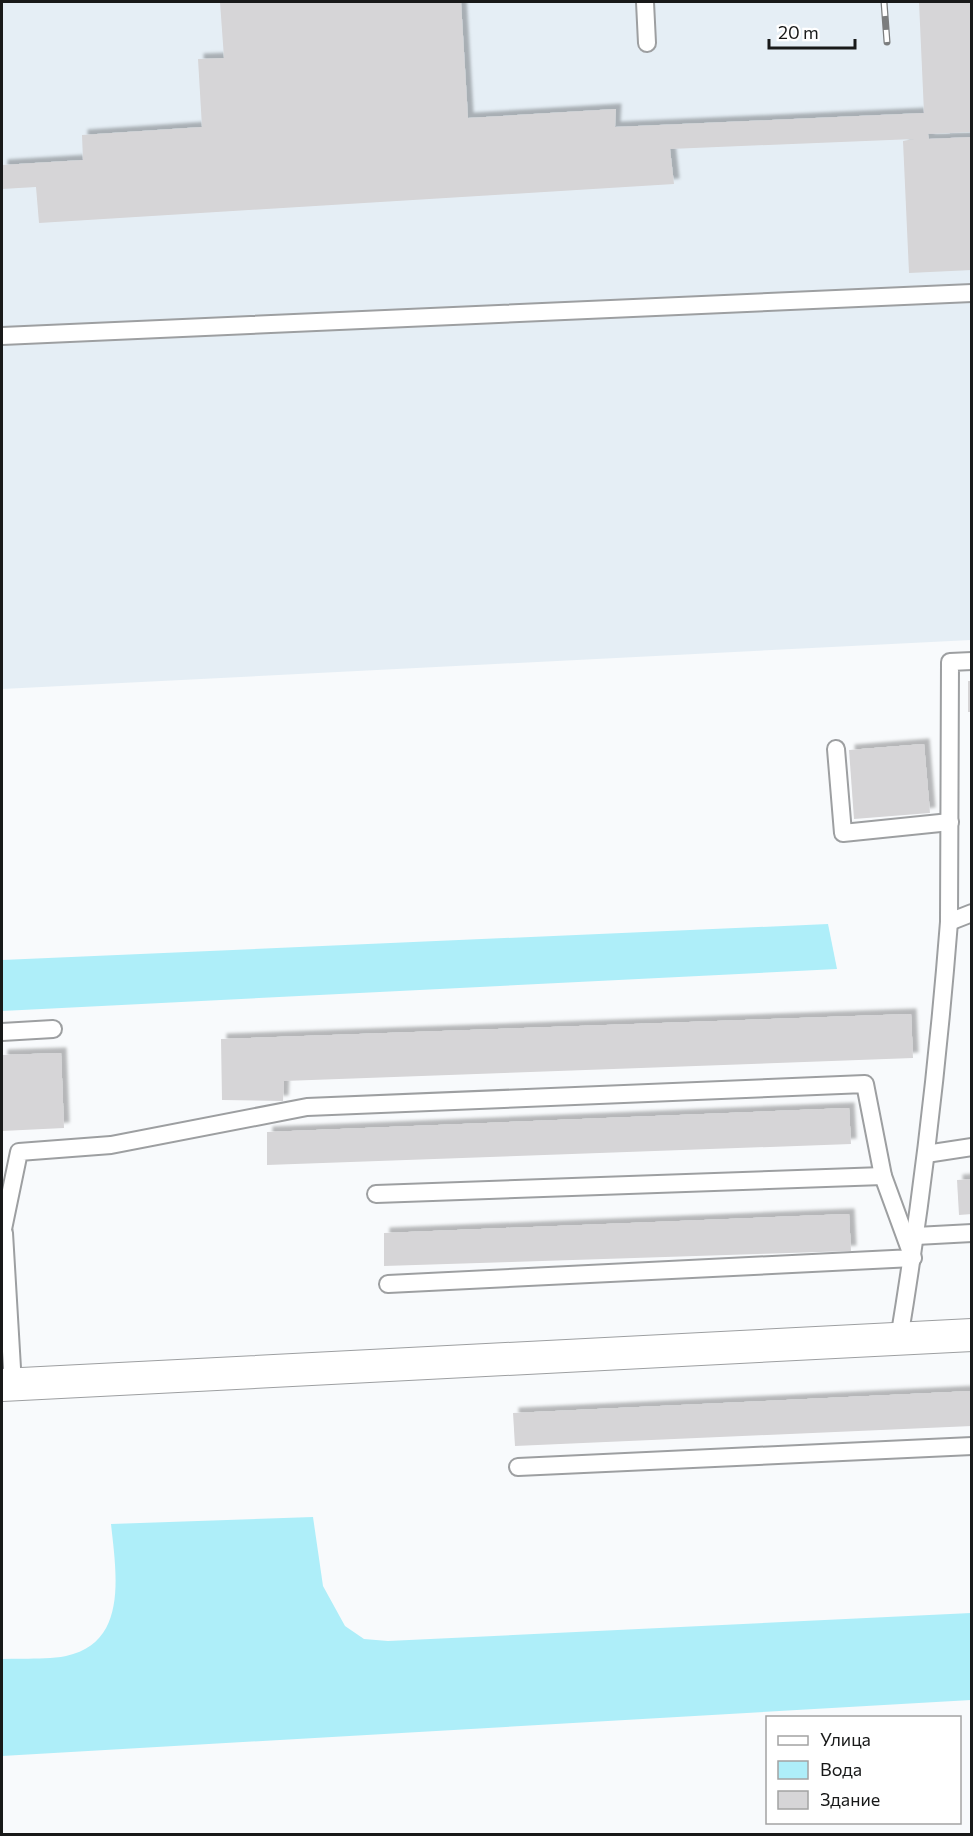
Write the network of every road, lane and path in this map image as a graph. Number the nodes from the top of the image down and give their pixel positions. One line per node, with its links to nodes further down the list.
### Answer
1 (645, 2): 2 (lane)
2 (647, 43)
3 (972, 293): 4 (lane)
4 (2, 336)
5 (972, 661): 7 (lane)
6 (836, 749): 7 (lane)
7 (950, 822): 9 (lane)
8 (972, 913): 9 (lane)
9 (949, 922): 13 (lane)
10 (53, 1029): 11 (lane)
11 (2, 1032)
12 (972, 1147): 13 (lane)
13 (926, 1154): 18 (lane)
14 (883, 1176): 15 (lane); 17 (lane); 19 (lane)
15 (376, 1194)
16 (972, 1233): 18 (lane)
17 (3, 1234): 23 (lane)
18 (916, 1236): 19 (lane)
19 (913, 1258): 20 (lane); 22 (lane)
20 (388, 1284)
21 (972, 1335): 22 (street)
22 (900, 1339): 23 (street)
23 (7, 1385)
24 (972, 1446): 25 (lane)
25 (518, 1467)

